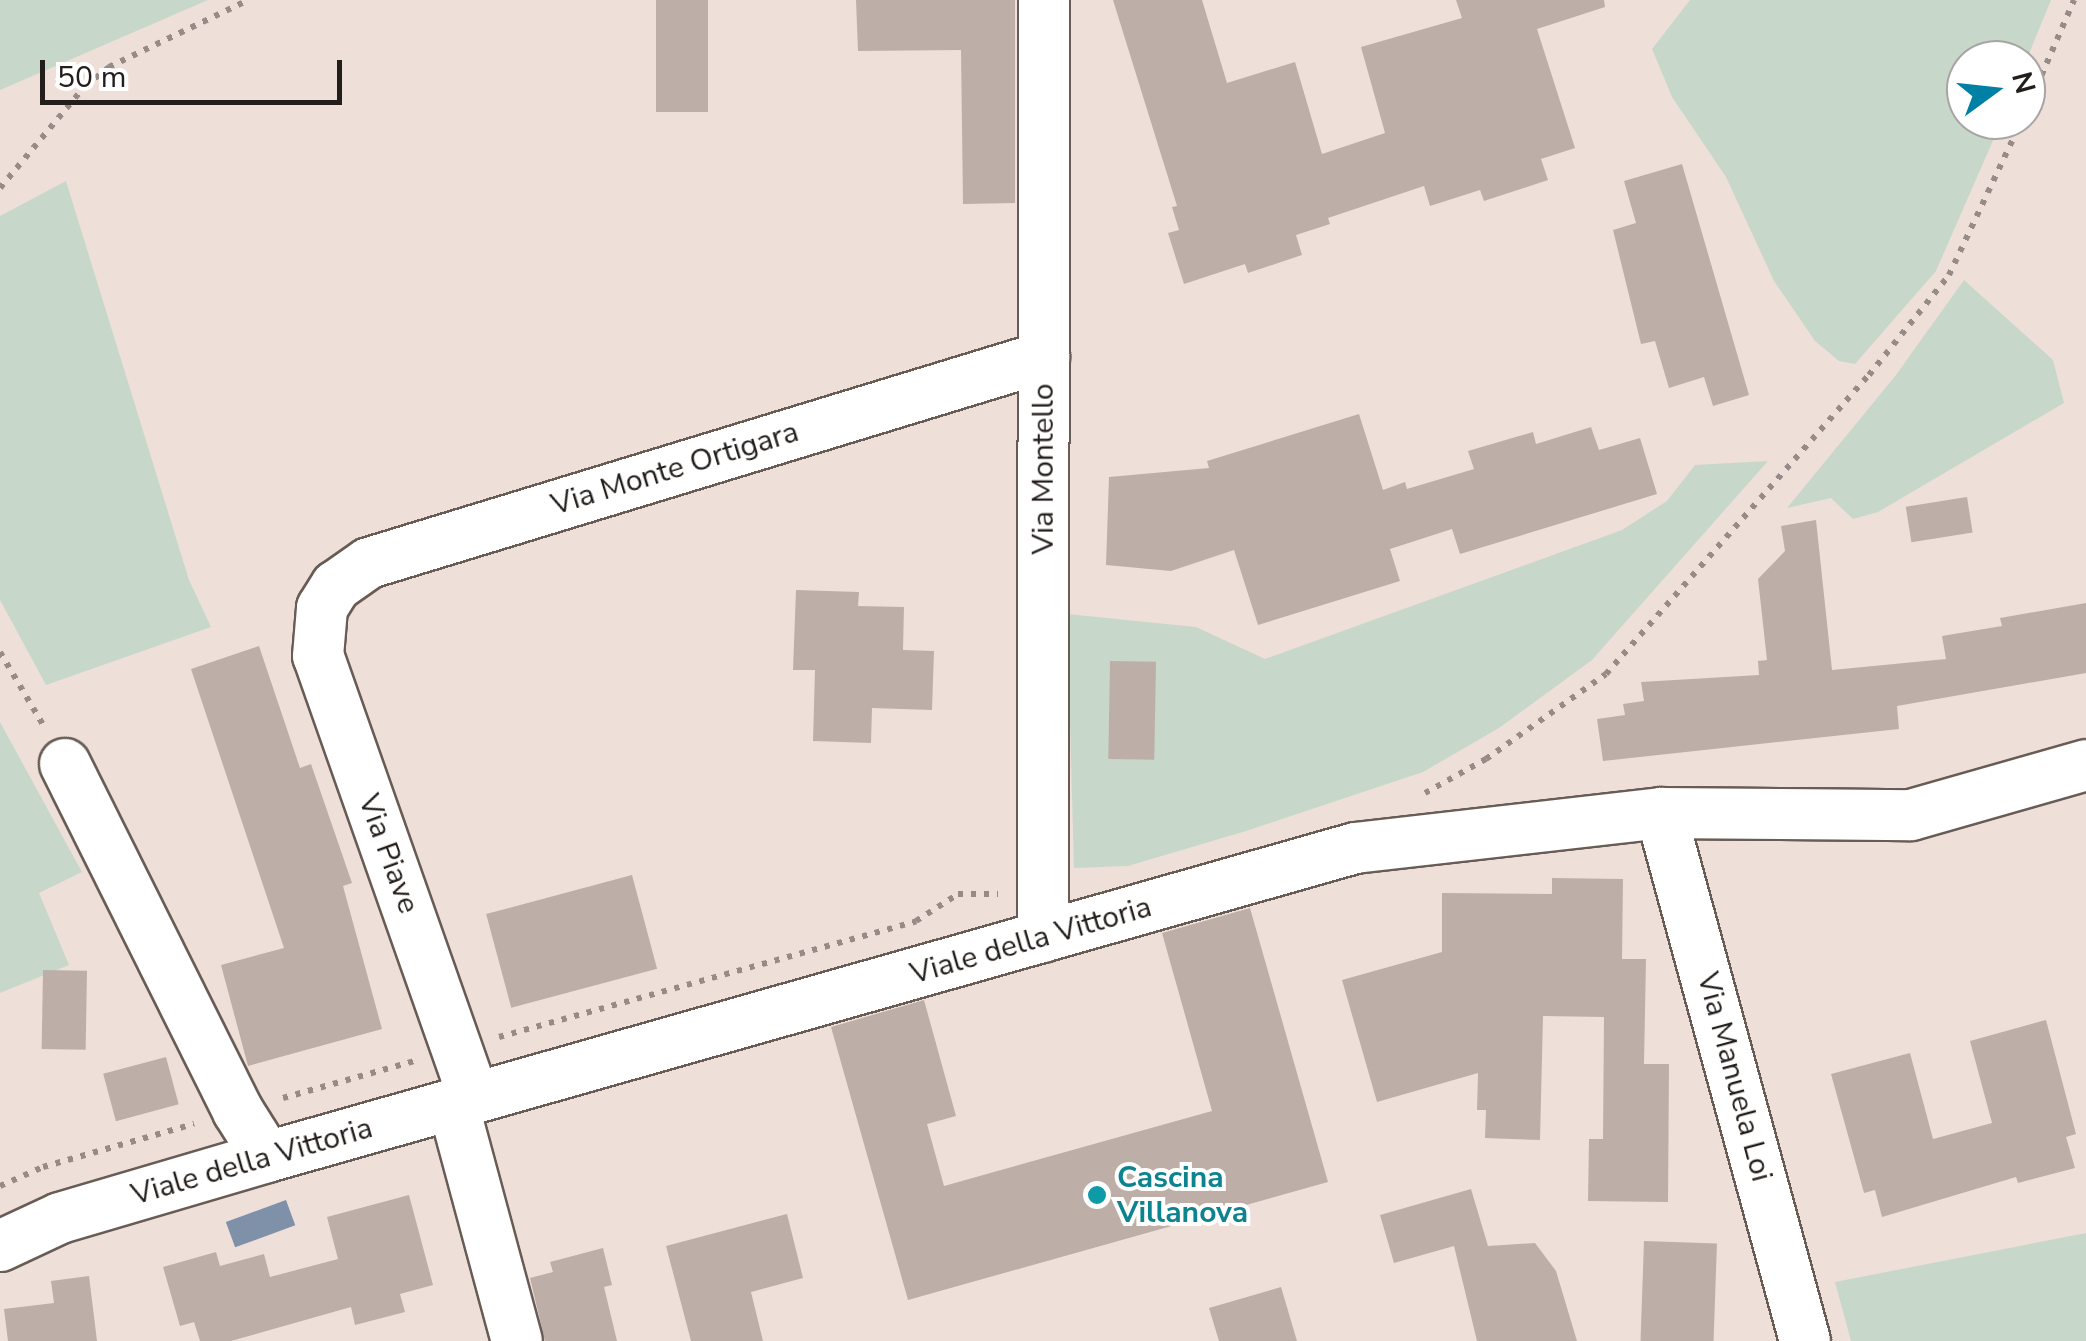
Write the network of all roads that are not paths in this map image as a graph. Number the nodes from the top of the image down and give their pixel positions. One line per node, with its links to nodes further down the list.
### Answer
1 (1044, 0): 2 (street, Via Montello)
2 (1044, 357): 3 (street, Via Monte Ortigara); 7 (street, Via Montello)
3 (322, 608): 8 (street, Via Piave)
4 (66, 764): 9 (street)
5 (2086, 765): 6 (street, Viale della Vittoria)
6 (1661, 813): 7 (street, Viale della Vittoria); 12 (street, Via Manuela Loi)
7 (1043, 916): 8 (street, Viale della Vittoria)
8 (463, 1101): 9 (street, Viale della Vittoria); 11 (street, Via Piave)
9 (267, 1157): 10 (street, Viale della Vittoria)
10 (0, 1246)
11 (517, 1341)
12 (1805, 1341)

